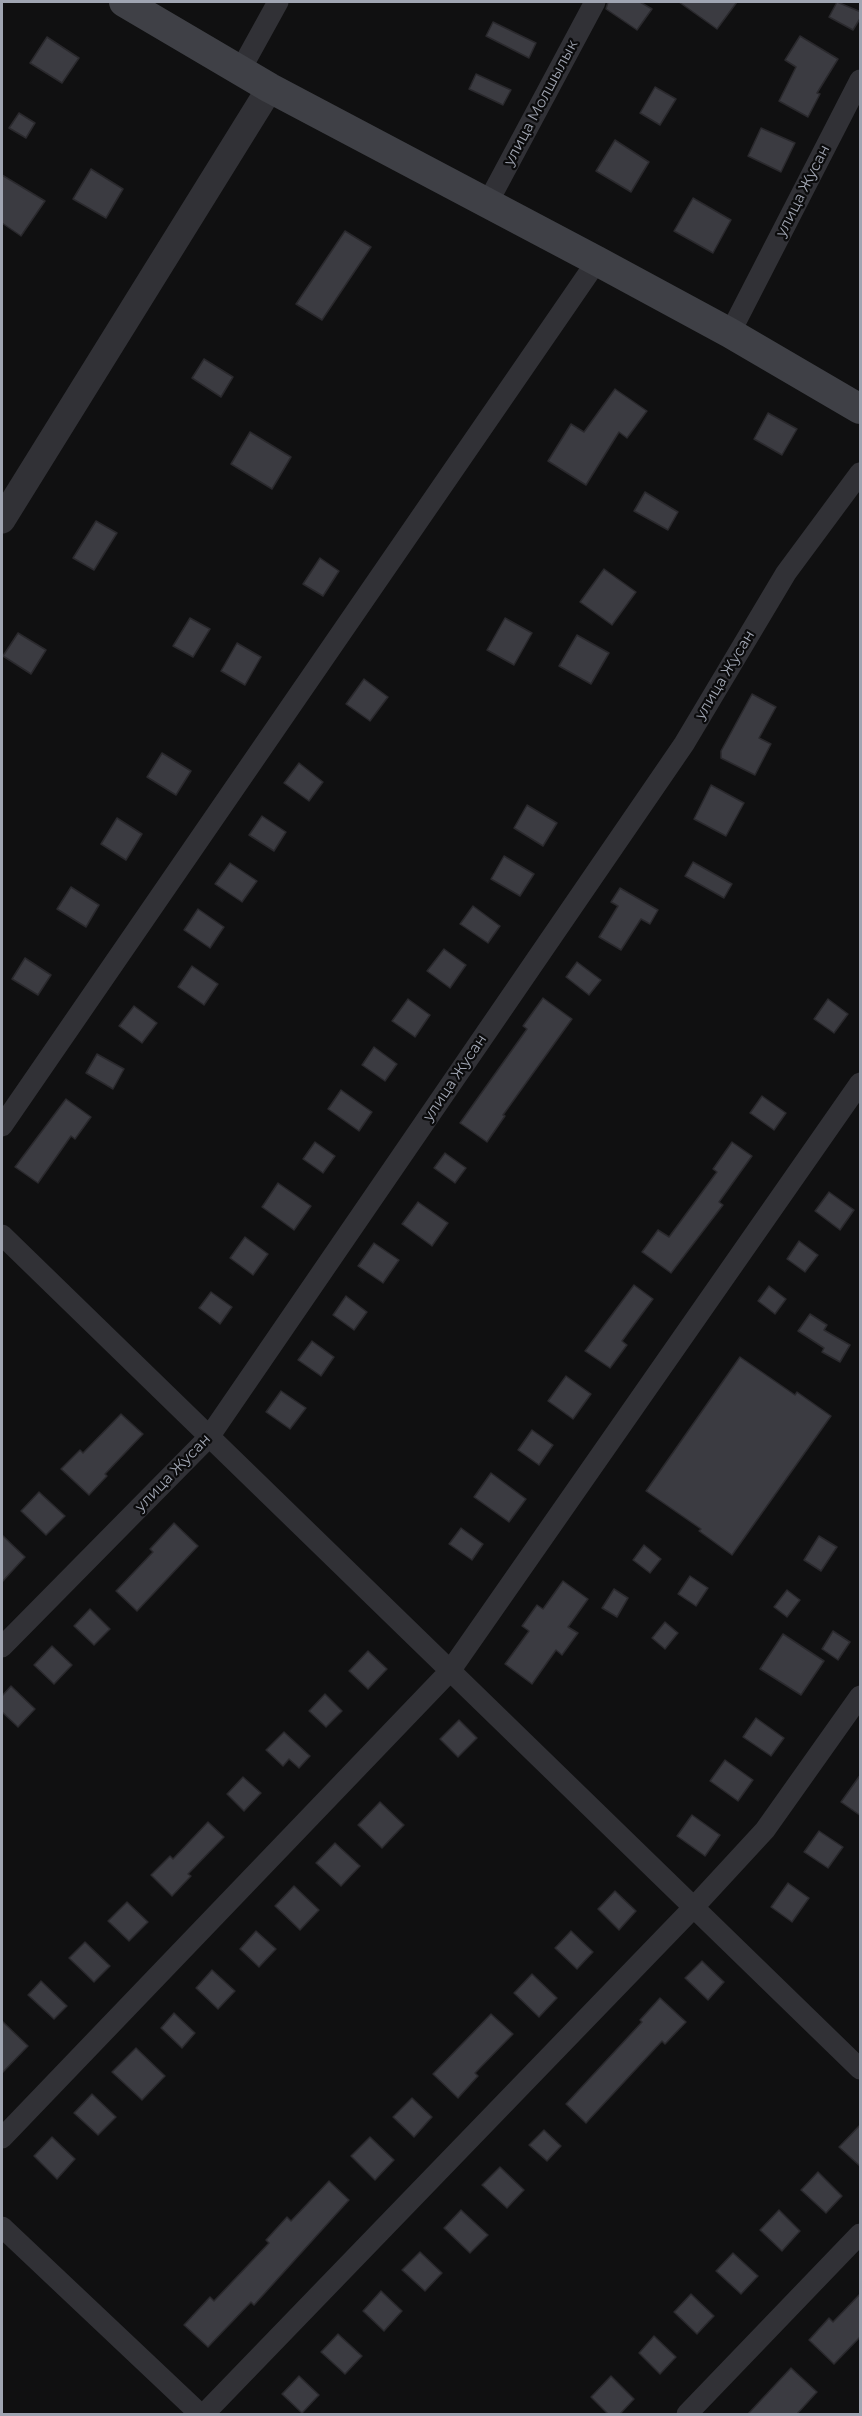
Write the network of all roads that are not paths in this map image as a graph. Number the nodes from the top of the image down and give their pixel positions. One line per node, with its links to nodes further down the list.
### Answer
1 (124, 2): 4 (main road)
2 (278, 2): 4 (street)
3 (595, 2): 7 (street, улица Молшылык)
4 (241, 69): 6 (main road)
5 (861, 80): 9 (street, улица Жусан)
6 (270, 88): 7 (main road); 12 (street)
7 (487, 204): 8 (main road)
8 (597, 261): 9 (main road); 14 (street)
9 (730, 333): 10 (main road)
10 (861, 409)
11 (861, 472): 16 (street, улица Жусан)
12 (2, 519)
13 (861, 1083): 18 (street)
14 (2, 1126)
15 (2, 1235): 16 (street)
16 (209, 1437): 17 (street, улица Жусан); 18 (street)
17 (2, 1647)
18 (450, 1671): 20 (street); 22 (street)
19 (861, 1696): 20 (street)
20 (693, 1908): 21 (street); 25 (street)
21 (861, 2069)
22 (2, 2138)
23 (2, 2227): 25 (street)
24 (861, 2234): 26 (street)
25 (202, 2415)
26 (687, 2415)

